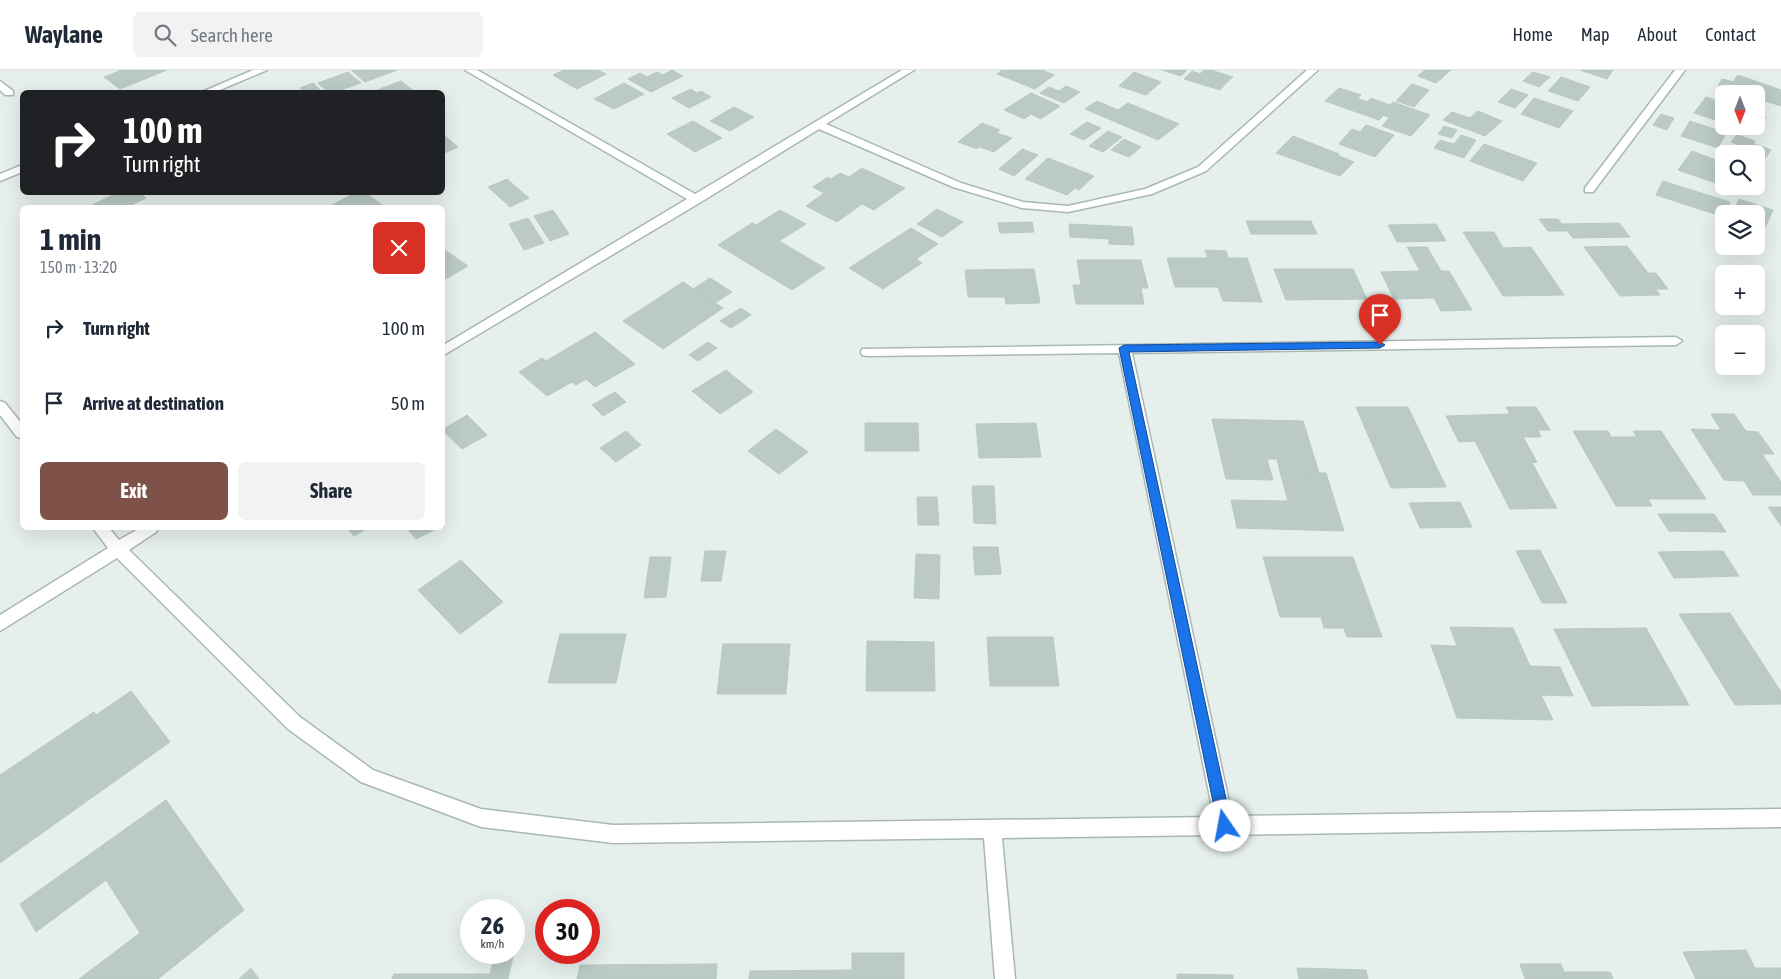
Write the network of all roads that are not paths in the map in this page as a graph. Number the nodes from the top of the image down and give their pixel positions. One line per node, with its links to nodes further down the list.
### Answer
1 (262, 70): 7 (street)
2 (470, 70): 13 (street)
3 (909, 70): 9 (street)
4 (1313, 70): 9 (street)
5 (1680, 70): 12 (street)
6 (0, 84): 8 (street)
7 (212, 90)
8 (9, 93)
9 (819, 125): 13 (street)
10 (20, 169): 11 (street)
11 (0, 178)
12 (1590, 190)
13 (697, 200): 16 (street)
14 (1676, 341): 15 (street)
15 (1124, 348): 17 (street); 25 (street)
16 (445, 350)
17 (867, 352)
18 (0, 406): 19 (street)
19 (20, 431)
20 (102, 530): 22 (street)
21 (148, 530): 22 (street)
22 (117, 548): 23 (street); 26 (street)
23 (0, 624)
24 (1781, 818): 25 (street)
25 (1225, 826): 26 (street)
26 (992, 828): 27 (street)
27 (1005, 979)

